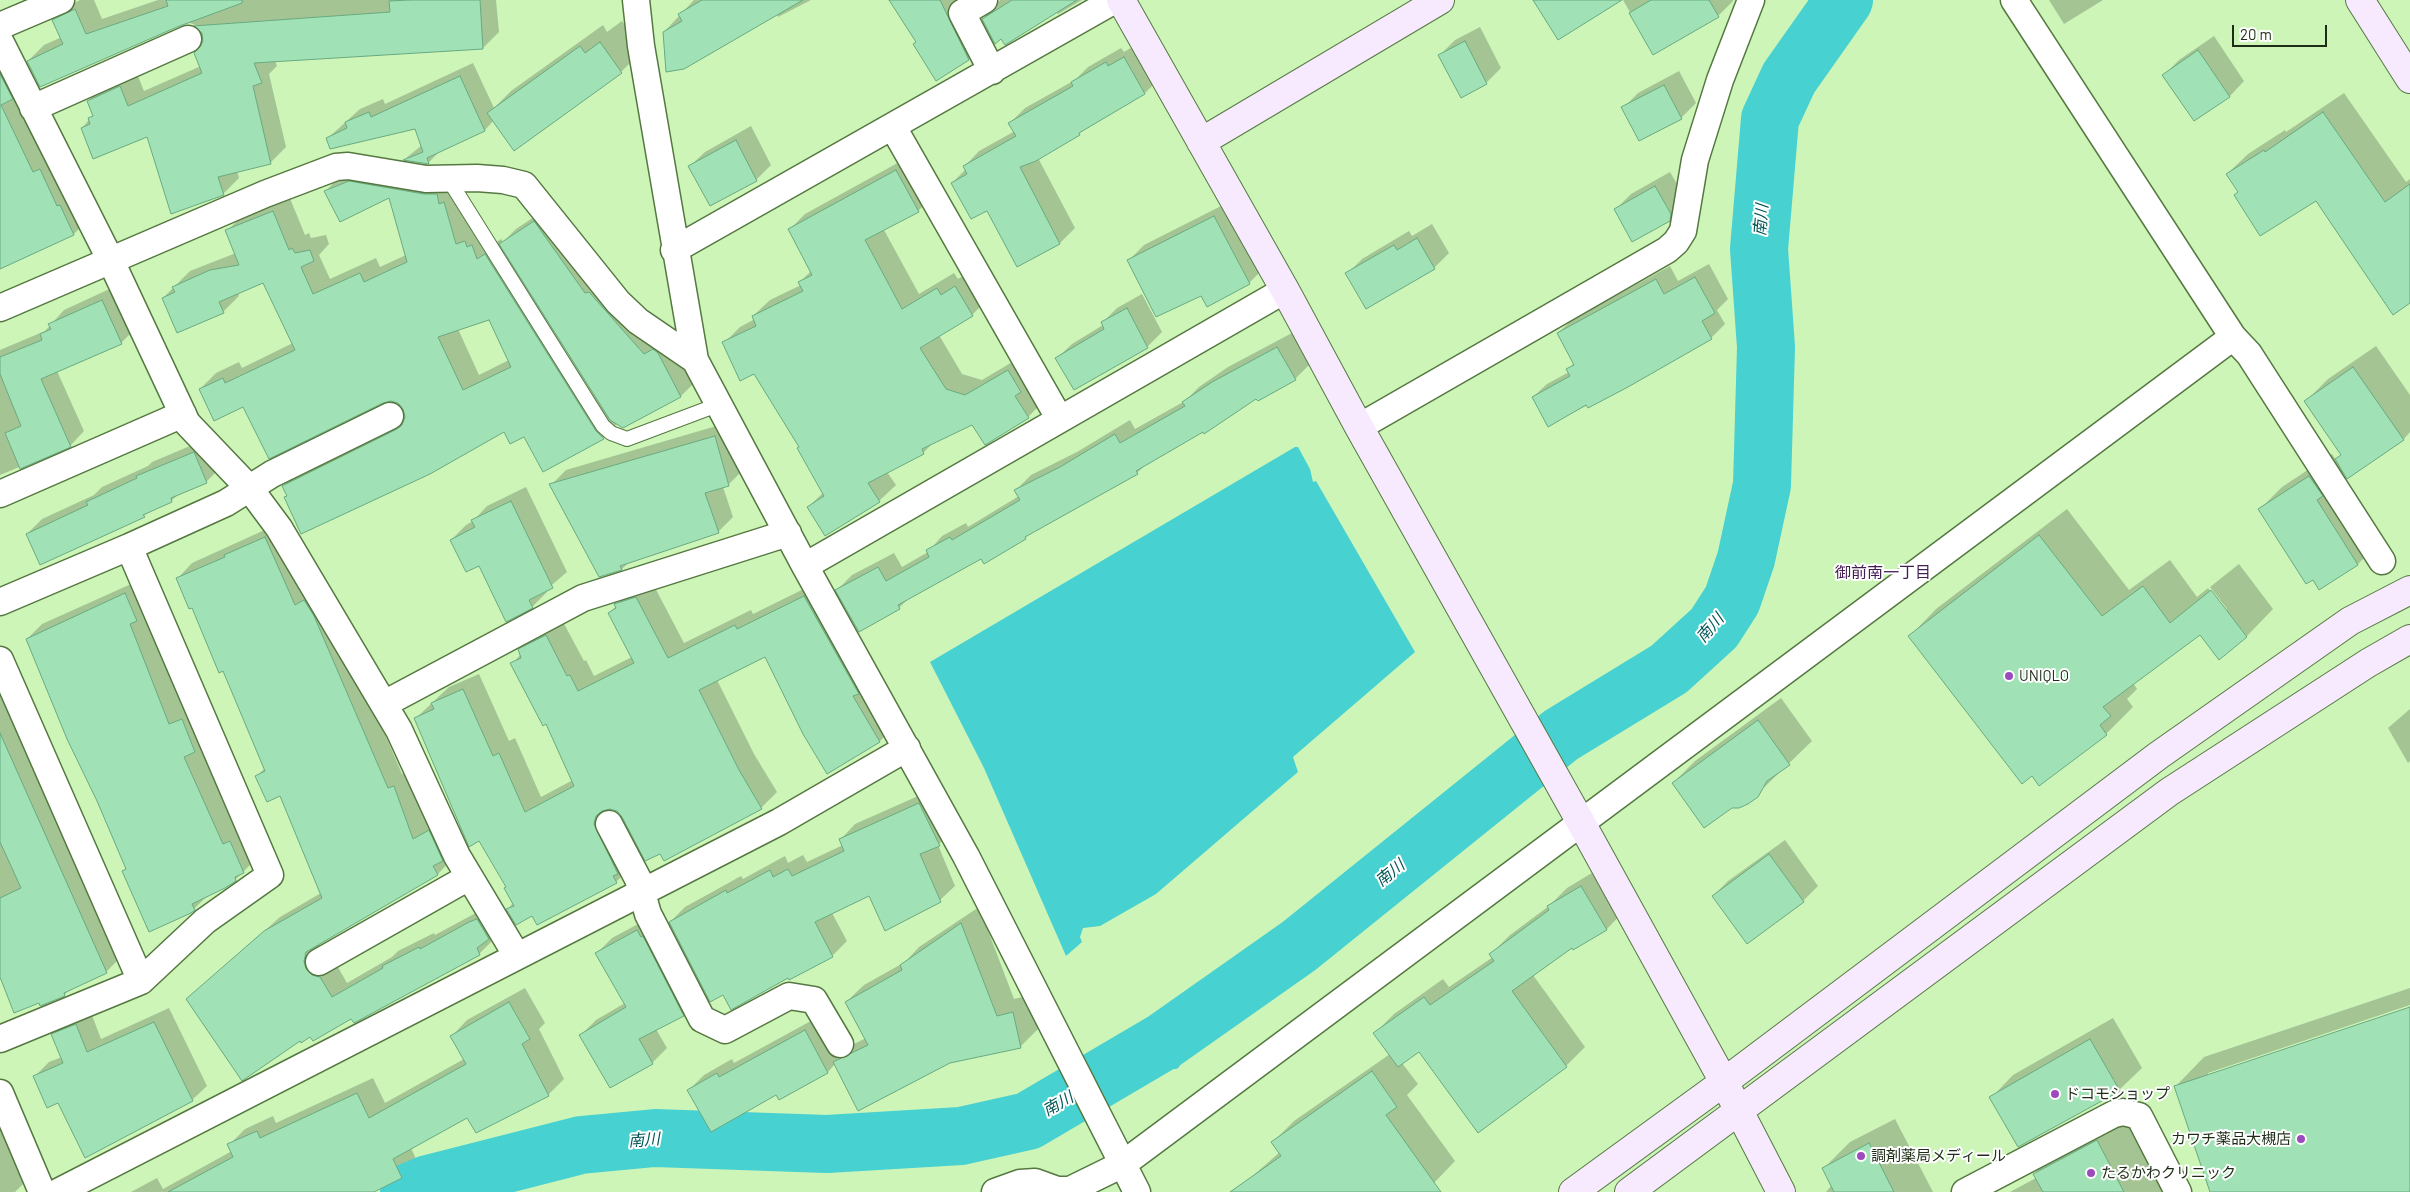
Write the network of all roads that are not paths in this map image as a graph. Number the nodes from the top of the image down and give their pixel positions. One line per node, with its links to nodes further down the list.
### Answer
1 (61, 0): 10 (street)
2 (636, 0): 19 (street)
3 (984, 0): 13 (street)
4 (1115, 0): 13 (street)
5 (1121, 0): 17 (street)
6 (1440, 0): 17 (street)
7 (1751, 0): 29 (street)
8 (2014, 0): 23 (street)
9 (2360, 0): 14 (street)
10 (0, 26)
11 (188, 39): 15 (street)
12 (0, 41): 15 (street)
13 (992, 70): 16 (street)
14 (2410, 79)
15 (33, 108): 20 (street)
16 (893, 127): 19 (street); 28 (street)
17 (1201, 142): 21 (street)
18 (449, 180): 20 (street); 24 (street); 25 (lane)
19 (674, 250): 24 (street)
20 (111, 261): 22 (street); 26 (street)
21 (1285, 290): 28 (street); 29 (street)
22 (0, 308)
23 (2233, 337): 34 (street); 42 (street)
24 (695, 360): 25 (street)
25 (720, 404): 32 (street)
26 (183, 414): 30 (street); 31 (street)
27 (390, 416): 30 (street)
28 (1059, 418): 35 (street)
29 (1359, 427): 42 (street)
30 (250, 489): 33 (street); 40 (street)
31 (0, 494)
32 (788, 533): 35 (street); 40 (street)
33 (129, 548): 37 (street); 48 (street)
34 (2382, 561)
35 (805, 566): 41 (street)
36 (2410, 590): 51 (street)
37 (0, 602)
38 (2410, 639): 53 (street)
39 (0, 660): 48 (street)
40 (384, 704): 44 (street)
41 (907, 748): 45 (street); 54 (street)
42 (1578, 817): 51 (street); 54 (street)
43 (609, 824): 45 (street)
44 (469, 877): 46 (street); 47 (street)
45 (642, 891): 46 (street); 50 (street)
46 (517, 956): 56 (street)
47 (319, 962)
48 (141, 981): 49 (street)
49 (0, 1039)
50 (840, 1044)
51 (1724, 1082): 53 (street); 59 (street)
52 (0, 1093): 55 (street)
53 (1739, 1111): 60 (street); 61 (street)
54 (1122, 1164): 57 (street); 58 (street)
55 (42, 1192)
56 (58, 1192)
57 (995, 1192)
58 (1137, 1192)
59 (1572, 1192)
60 (1629, 1192)
61 (1782, 1192)
62 (1966, 1192): 63 (street)
63 (2178, 1192)

